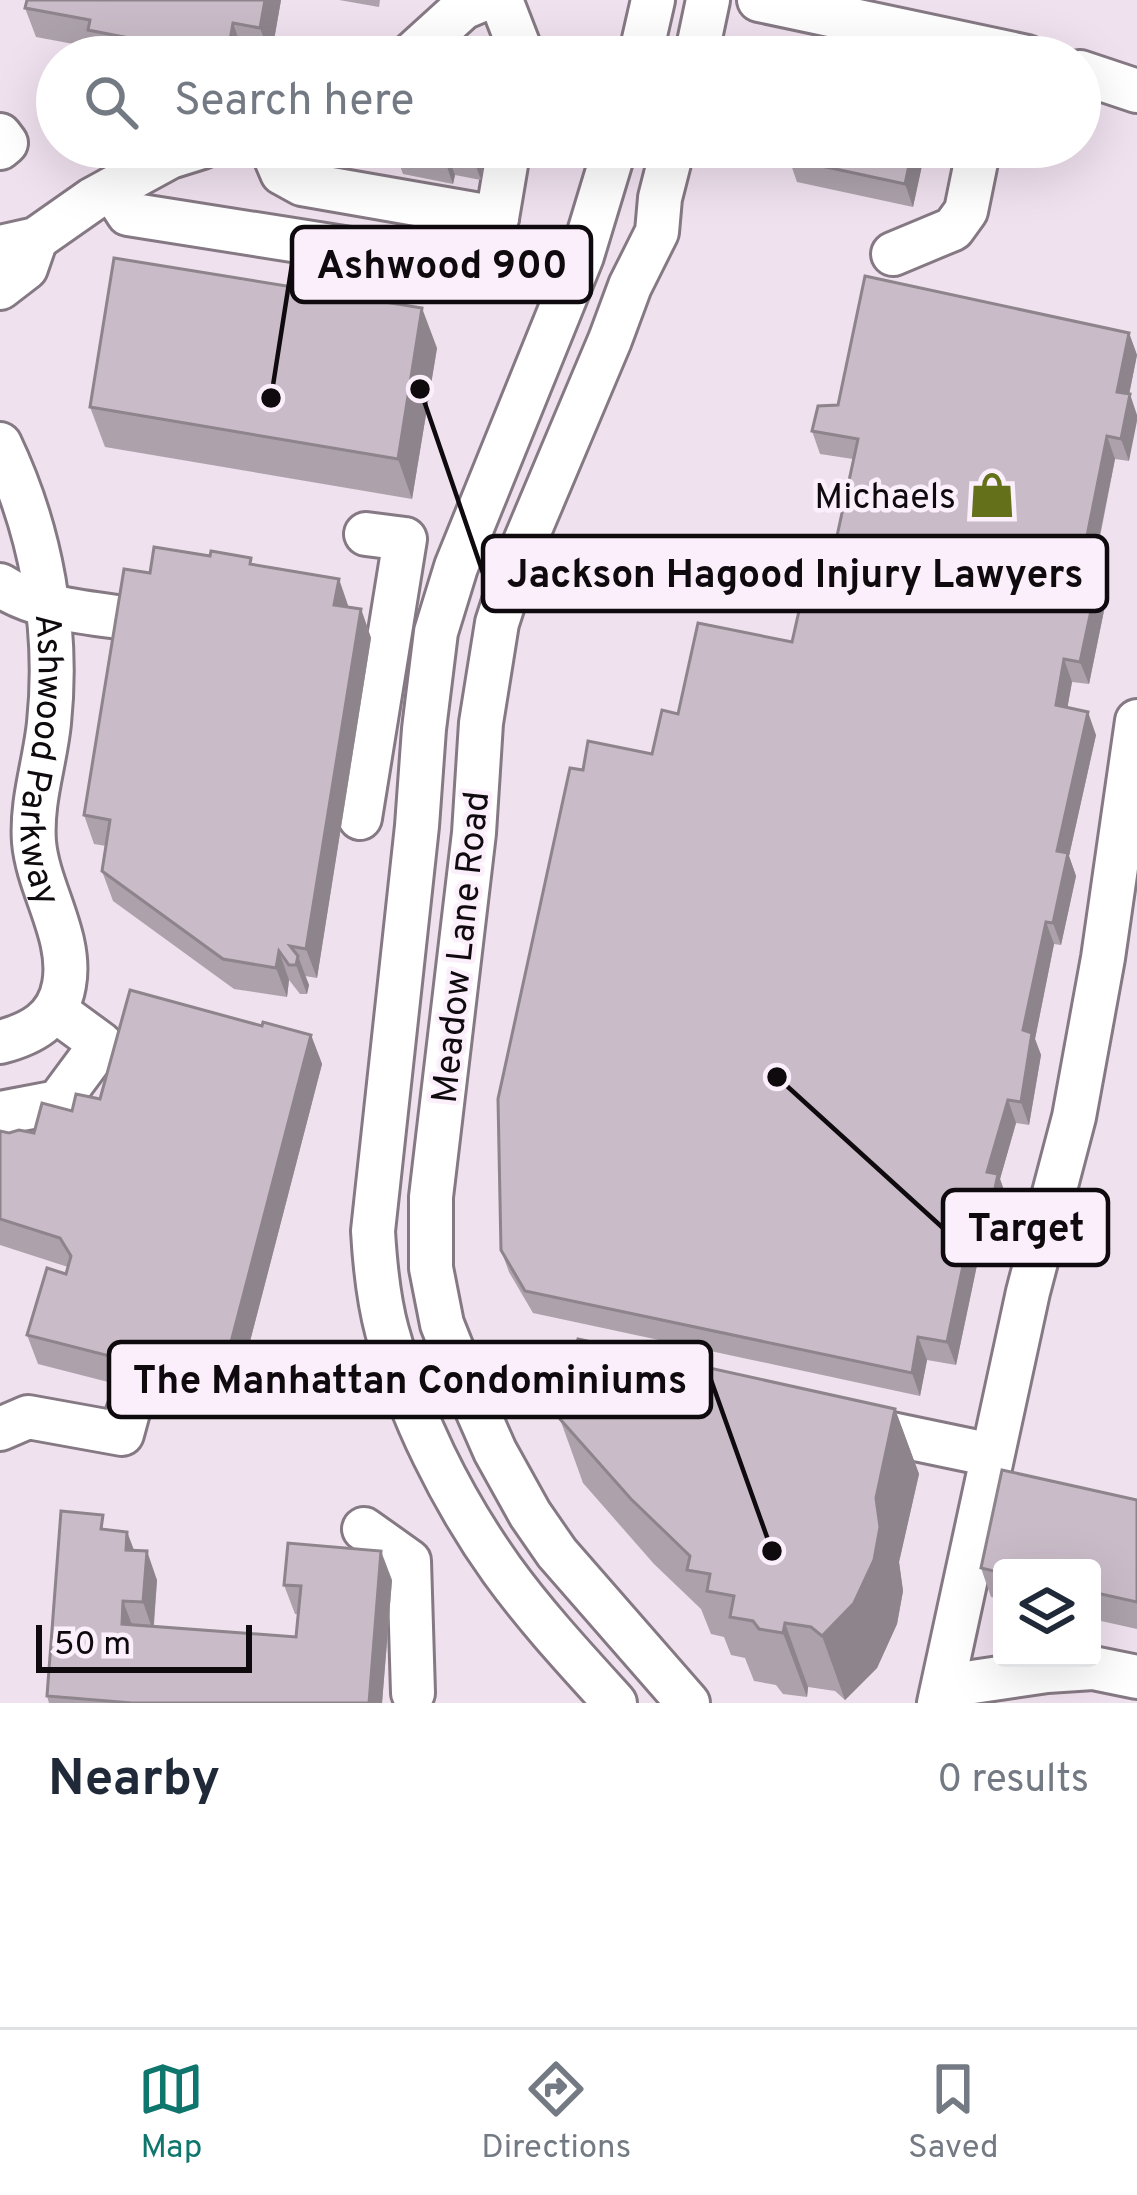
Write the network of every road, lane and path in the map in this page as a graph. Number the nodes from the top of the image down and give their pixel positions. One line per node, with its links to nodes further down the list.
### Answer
1 (482, 0): 7 (street)
2 (501, 0): 8 (street)
3 (653, 0): 9 (street)
4 (708, 0): 10 (street)
5 (759, 0): 6 (street)
6 (827, 7): 11 (street)
7 (432, 36)
8 (515, 36)
9 (645, 36)
10 (700, 36)
11 (936, 36)
12 (1123, 50): 14 (street)
13 (1101, 79): 14 (street)
14 (1137, 90)
15 (0, 135): 16 (street)
16 (0, 148)
17 (150, 168): 23 (street)
18 (280, 168): 24 (street)
19 (505, 168): 24 (street)
20 (609, 168): 34 (street, Meadow Lane Road)
21 (668, 168): 35 (street, Meadow Lane Road)
22 (975, 168): 26 (street)
23 (112, 189): 24 (street); 25 (street)
24 (497, 218)
25 (18, 243): 27 (street)
26 (893, 254)
27 (0, 288)
28 (0, 444): 31 (street, Ashwood Parkway)
29 (366, 534): 34 (street)
30 (0, 585): 31 (street)
31 (46, 604): 32 (street); 36 (street, Ashwood Parkway)
32 (131, 620)
33 (1137, 722): 42 (street)
34 (417, 826): 35 (street); 46 (street, Meadow Lane Road)
35 (474, 832): 47 (street, Meadow Lane Road)
36 (56, 1011): 37 (street); 38 (street)
37 (0, 1042)
38 (0, 1113)
39 (128, 1412): 41 (street)
40 (806, 1416): 42 (street)
41 (0, 1429)
42 (992, 1455): 48 (street)
43 (364, 1529): 45 (street)
44 (1137, 1678): 49 (street)
45 (412, 1694)
46 (615, 1703)
47 (688, 1703)
48 (939, 1703)
49 (951, 1703)

